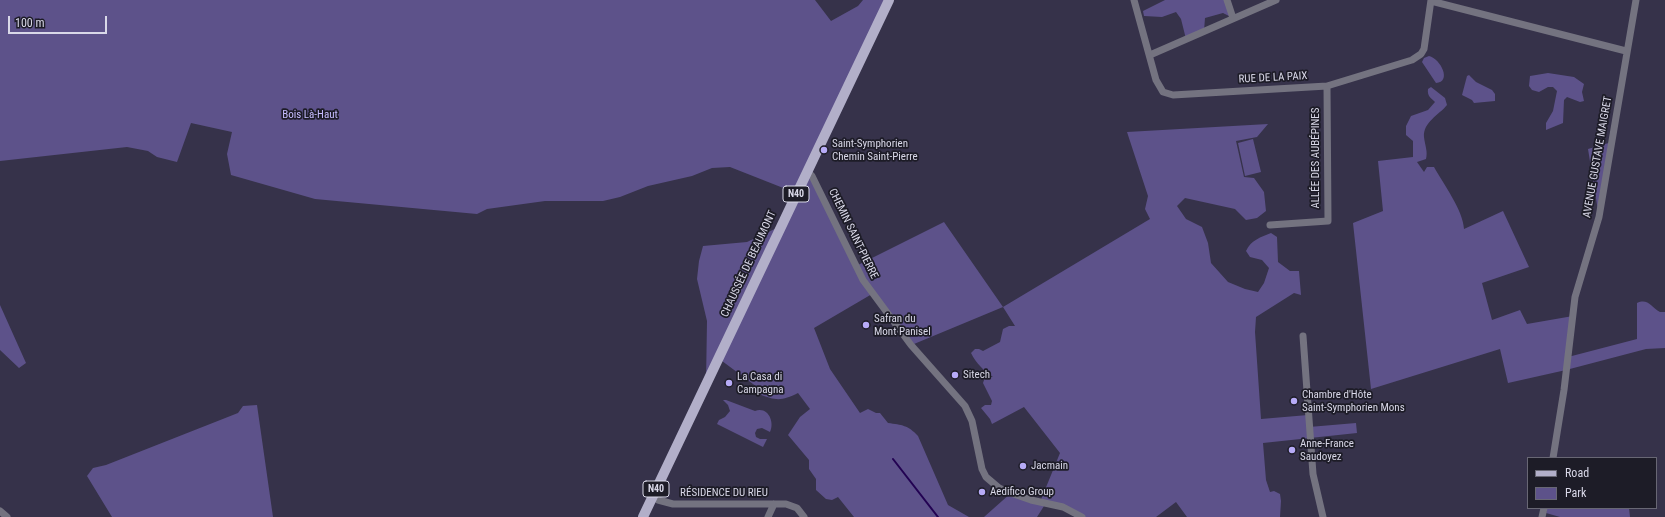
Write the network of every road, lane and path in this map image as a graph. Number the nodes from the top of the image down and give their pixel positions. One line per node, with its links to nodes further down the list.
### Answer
1 (889, 0): 11 (main road, CHAUSSÉE DE BEAUMONT / N40)
2 (1134, 0): 9 (street, RUE DE LA PAIX)
3 (1227, 0): 7 (street)
4 (1276, 0): 7 (street)
5 (1431, 0): 8 (street); 10 (street, RUE DE LA PAIX)
6 (1636, 0): 8 (street, AVENUE GUSTAVE MAIGRET)
7 (1233, 18): 9 (street)
8 (1626, 51): 14 (street, AVENUE GUSTAVE MAIGRET)
9 (1150, 55): 10 (street, RUE DE LA PAIX)
10 (1327, 86): 12 (street, ALLÉE DES AUBÉPINES)
11 (807, 171): 15 (main road, CHAUSSÉE DE BEAUMONT / N40); 22 (street, CHEMIN SAINT-PIERRE)
12 (1270, 225)
13 (1303, 336): 23 (street)
14 (1553, 457)
15 (652, 496): 16 (street, RÉSIDENCE DU RIEU); 19 (main road, CHAUSSÉE DE BEAUMONT / N40)
16 (774, 504): 20 (street, RÉSIDENCE DU RIEU); 21 (street, RÉSIDENCE DU RIEU)
17 (0, 511): 18 (street)
18 (7, 517)
19 (643, 517)
20 (768, 517)
21 (804, 517)
22 (1082, 517)
23 (1323, 517)

